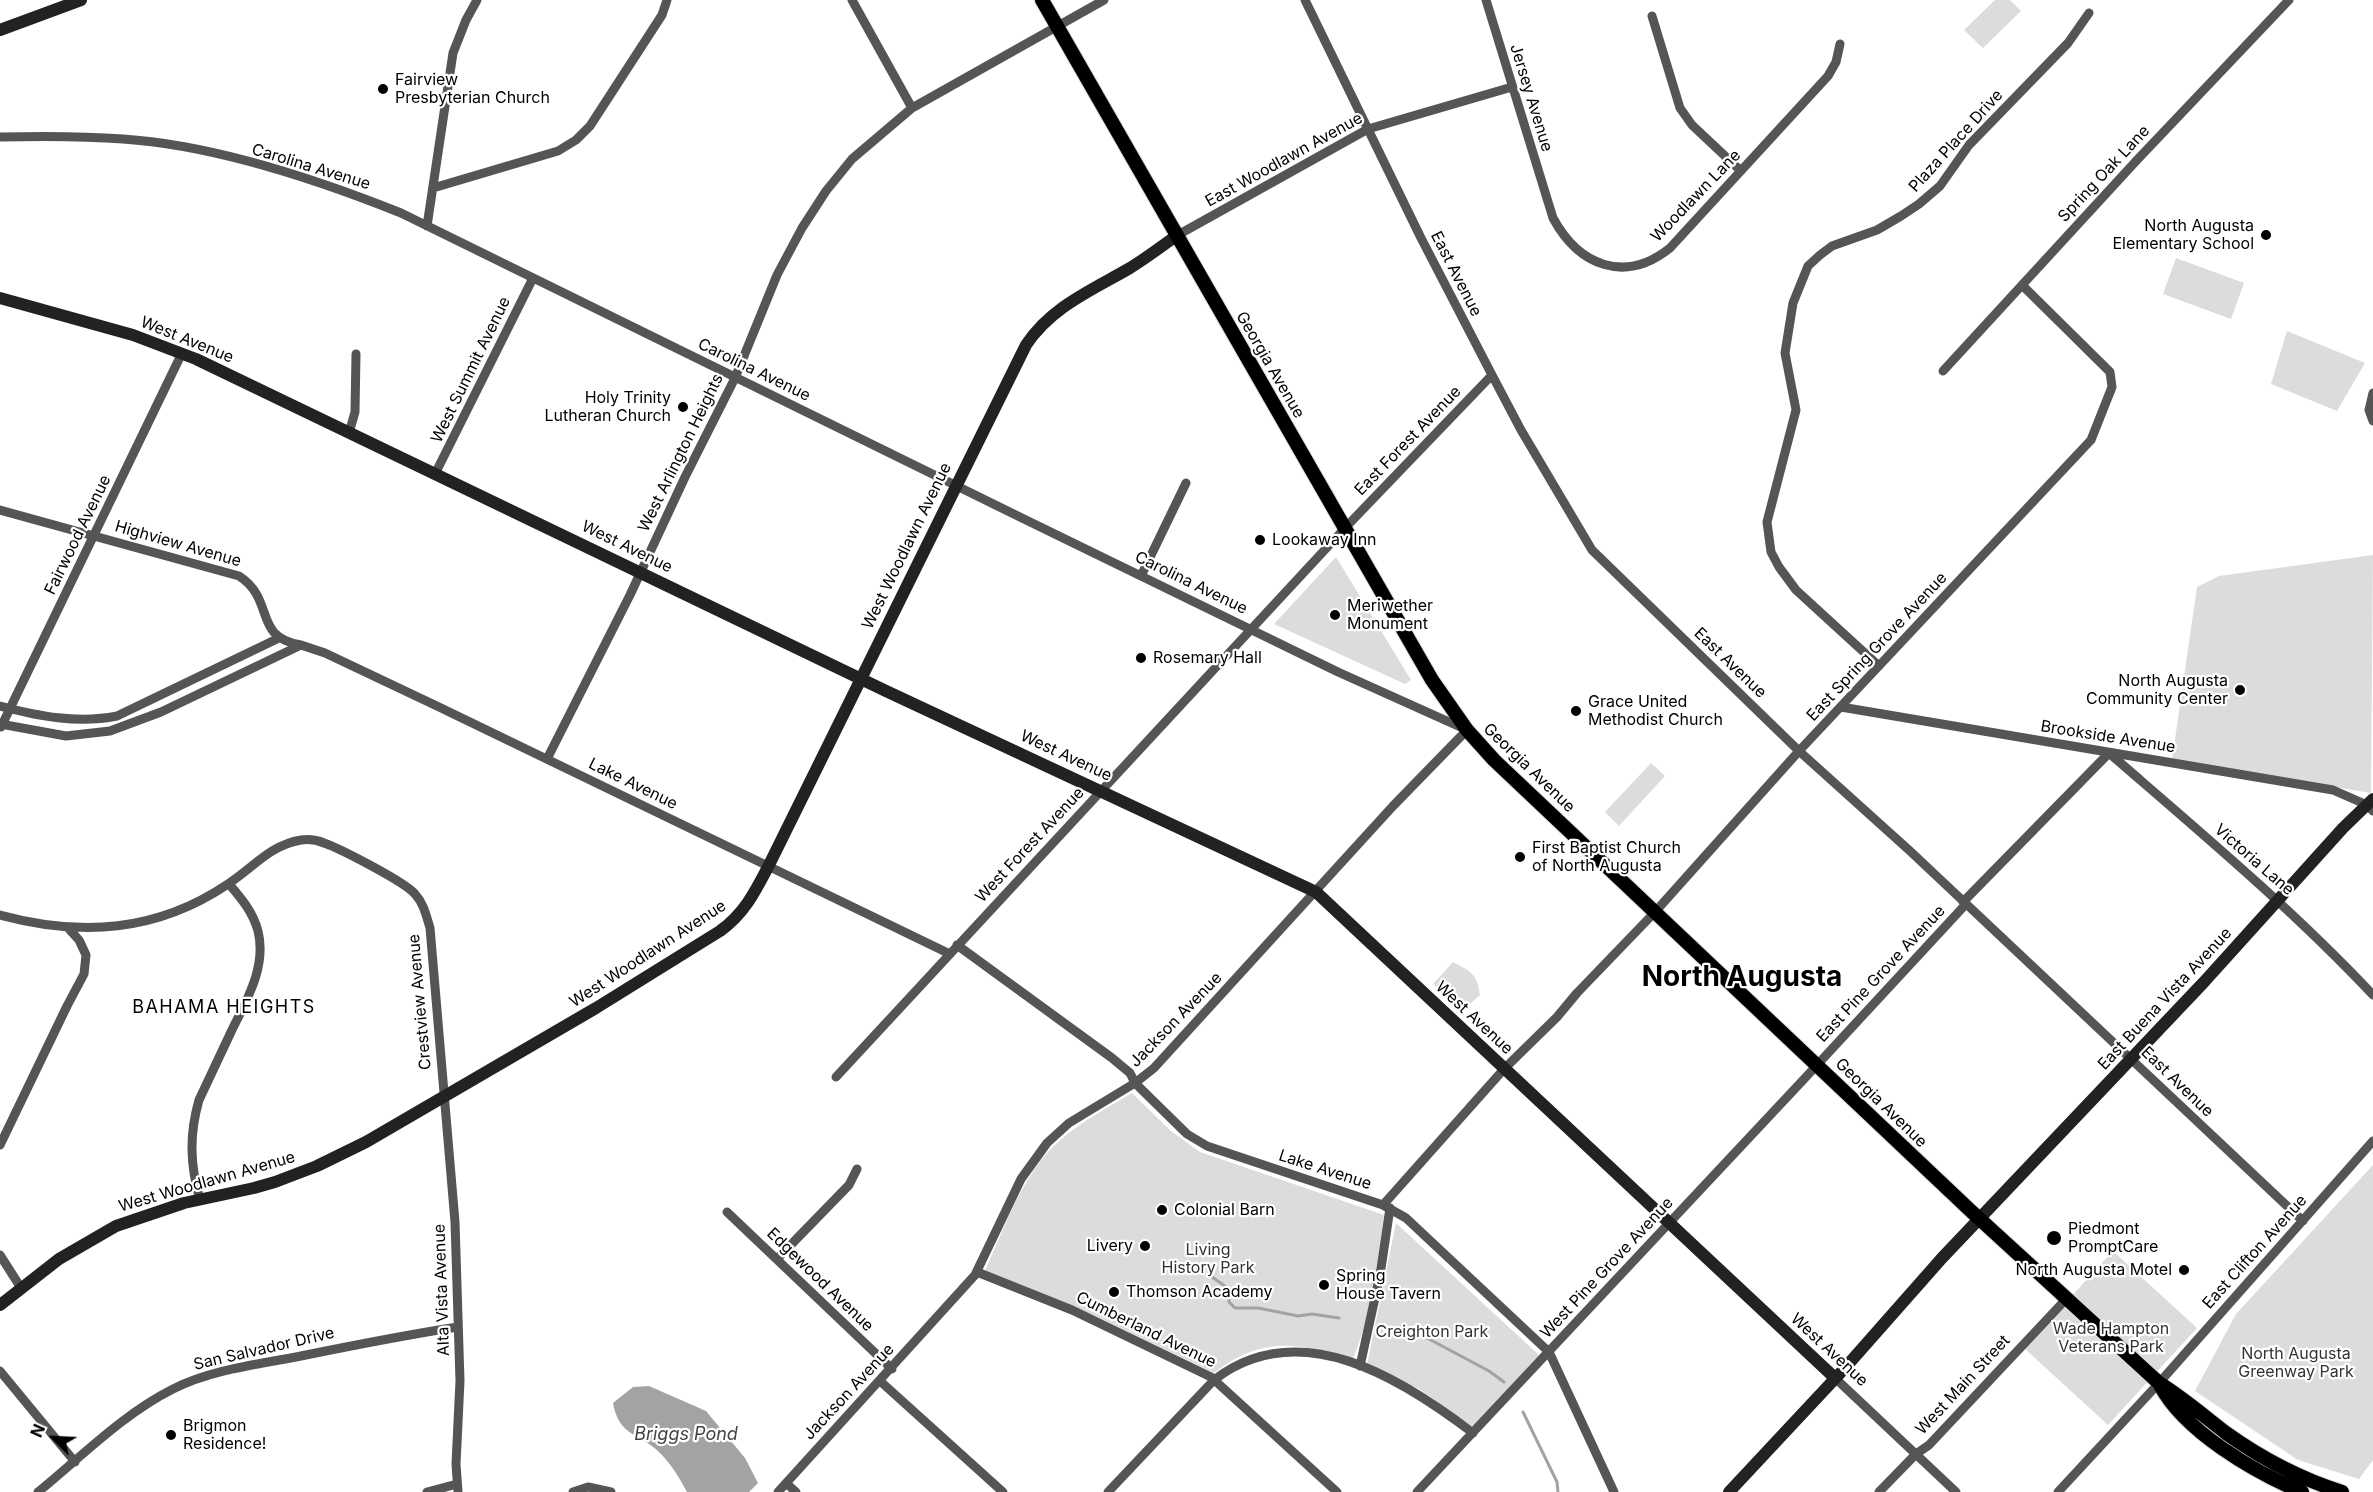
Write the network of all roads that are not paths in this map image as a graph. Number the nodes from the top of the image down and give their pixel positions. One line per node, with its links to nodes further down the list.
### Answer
1 (81, 0): 13 (street)
2 (477, 0): 20 (street)
3 (667, 0): 20 (street)
4 (852, 0): 16 (street)
5 (1042, 0): 12 (main road, Georgia Avenue)
6 (1104, 0): 12 (street, West Arlington Heights)
7 (1305, 0): 17 (street, East Avenue)
8 (1486, 0): 15 (street, Jersey Avenue)
9 (2289, 0): 25 (street, Spring Oak Lane)
10 (2089, 13): 46 (street, Plaza Place Drive)
11 (1652, 16): 19 (street)
12 (1056, 26): 16 (street, West Arlington Heights); 23 (main road, Georgia Avenue)
13 (0, 30)
14 (1840, 44): 19 (street, Woodlawn Lane)
15 (1512, 87): 17 (street, East Woodlawn Avenue); 21 (street, Jersey Avenue)
16 (912, 108): 31 (street, West Arlington Heights)
17 (1368, 129): 23 (street, East Woodlawn Avenue); 30 (street, East Avenue)
18 (0, 137): 22 (street, Carolina Avenue)
19 (1741, 171): 21 (street, Woodlawn Lane)
20 (433, 189): 22 (street)
21 (1549, 204)
22 (427, 226): 24 (street, Carolina Avenue)
23 (1176, 236): 37 (street, West Woodlawn Avenue); 39 (main road, Georgia Avenue)
24 (533, 278): 31 (street, Carolina Avenue); 35 (street, West Summit Avenue)
25 (2022, 285): 29 (street, Spring Oak Lane); 46 (street, East Spring Grove Avenue)
26 (0, 298): 27 (street, West Avenue)
27 (182, 353): 34 (street, West Avenue); 40 (street, Fairwood Avenue)
28 (356, 354): 34 (street)
29 (1943, 371)
30 (1492, 375): 39 (street, East Forest Avenue); 53 (street, East Avenue)
31 (735, 378): 37 (street, Carolina Avenue); 41 (street, West Arlington Heights)
32 (2373, 393): 33 (street)
33 (2373, 421)
34 (349, 433): 35 (street, West Avenue)
35 (435, 474): 41 (street, West Avenue)
36 (1186, 483): 42 (street)
37 (956, 486): 42 (street, Carolina Avenue); 47 (street, West Woodlawn Avenue)
38 (0, 510): 40 (street, Highview Avenue)
39 (1345, 528): 43 (street, West Forest Avenue); 52 (main road, Georgia Avenue)
40 (94, 536): 44 (street, Highview Avenue); 50 (street, Fairwood Avenue)
41 (640, 572): 47 (street, West Avenue); 55 (street, West Arlington Heights)
42 (1141, 576): 43 (street, Carolina Avenue)
43 (1251, 629): 52 (street, Carolina Avenue); 56 (street, West Forest Avenue)
44 (279, 638): 45 (street, Lake Avenue); 50 (street)
45 (301, 645): 51 (street); 55 (street, Lake Avenue)
46 (1879, 666): 49 (street, East Spring Grove Avenue)
47 (860, 678): 56 (street, West Avenue); 58 (street, West Woodlawn Avenue)
48 (0, 706): 50 (street)
49 (1841, 707): 53 (street, East Spring Grove Avenue); 54 (street, Brookside Avenue)
50 (11, 709): 51 (street, Fairwood Avenue)
51 (1, 726)
52 (1467, 730): 60 (street, Jackson Avenue); 63 (main road, Georgia Avenue)
53 (1799, 751): 62 (street, East Avenue); 63 (street, East Spring Grove Avenue)
54 (2109, 753): 57 (street, Brookside Avenue); 61 (street, Victoria Lane); 62 (street, East Pine Grove Avenue)
55 (547, 759): 58 (street, Lake Avenue)
56 (1101, 790): 60 (street, West Avenue); 66 (street, West Forest Avenue)
57 (2371, 805): 61 (street, East Buena Vista Avenue)
58 (768, 867): 67 (street, Lake Avenue); 74 (street, West Woodlawn Avenue)
59 (229, 884): 65 (street, Crestview Avenue); 74 (street, Crestview Avenue); 78 (street)
60 (1316, 892): 71 (street, West Avenue); 73 (street, Jackson Avenue)
61 (2278, 900): 68 (street, Victoria Lane); 69 (street, East Buena Vista Avenue)
62 (1965, 903): 69 (street, East Avenue); 70 (street, East Pine Grove Avenue)
63 (1655, 912): 70 (main road, Georgia Avenue); 71 (street, East Spring Grove Avenue)
64 (0, 915): 65 (street, Crestview Avenue)
65 (68, 928): 76 (street)
66 (957, 945): 67 (street, West Forest Avenue); 73 (street, Lake Avenue)
67 (950, 954): 72 (street, West Forest Avenue)
68 (2373, 995)
69 (2132, 1059): 81 (street, East Buena Vista Avenue); 82 (street, East Avenue)
70 (1818, 1065): 81 (main road, Georgia Avenue); 83 (street, West Pine Grove Avenue)
71 (1504, 1070): 79 (street, East Spring Grove Avenue); 83 (street, West Avenue)
72 (836, 1077)
73 (1135, 1083): 79 (street, Lake Avenue); 86 (street, Jackson Avenue)
74 (443, 1096): 78 (street, West Woodlawn Avenue); 90 (street, Alta Vista Avenue)
75 (2373, 1140): 82 (street, East Clifton Avenue)
76 (0, 1145)
77 (857, 1169): 85 (street)
78 (200, 1200): 87 (street, West Woodlawn Avenue)
79 (1387, 1206): 91 (street, Lake Avenue); 92 (street)
80 (727, 1212): 85 (street, Edgewood Avenue)
81 (1979, 1219): 88 (main road, Georgia Avenue); 95 (street, East Buena Vista Avenue)
82 (2303, 1221): 98 (street, East Clifton Avenue)
83 (1669, 1224): 91 (street, West Pine Grove Avenue); 95 (street, West Avenue)
84 (0, 1255): 87 (street)
85 (777, 1259): 93 (street, Edgewood Avenue)
86 (977, 1272): 93 (street, Jackson Avenue); 96 (street, Cumberland Avenue)
87 (21, 1288): 89 (street, West Woodlawn Avenue)
88 (2068, 1298): 98 (main road, Georgia Avenue); 100 (street, West Main Street)
89 (0, 1305)
90 (459, 1327): 101 (street, San Salvador Drive); 103 (street, Alta Vista Avenue)
91 (1549, 1352): 99 (street, West Pine Grove Avenue); 114 (street, Lake Avenue)
92 (1360, 1366): 96 (street); 99 (street)
93 (892, 1369): 97 (street, Jackson Avenue)
94 (0, 1371): 101 (street)
95 (1835, 1378): 100 (street, West Avenue); 115 (street, East Buena Vista Avenue)
96 (1214, 1380): 111 (street); 112 (street, Cumberland Avenue)
97 (880, 1381): 102 (street, Jackson Avenue); 110 (street)
98 (2159, 1383): 118 (street, East Clifton Avenue); 119 (main road, Georgia Avenue); 120 (main road, Georgia Avenue)
99 (1473, 1432): 113 (street, West Pine Grove Avenue)
100 (1916, 1454): 116 (street, West Main Street); 117 (street, West Avenue)
101 (75, 1462): 104 (street, San Salvador Drive)
102 (786, 1483): 108 (street, Jackson Avenue); 109 (street)
103 (457, 1488): 105 (street)
104 (39, 1492)
105 (427, 1492)
106 (573, 1492): 107 (street)
107 (611, 1492)
108 (778, 1492)
109 (796, 1492)
110 (1003, 1492)
111 (1108, 1492)
112 (1337, 1492)
113 (1417, 1492)
114 (1614, 1492)
115 (1729, 1492)
116 (1880, 1492)
117 (1956, 1492)
118 (2058, 1492)
119 (2302, 1492)
120 (2342, 1492)

